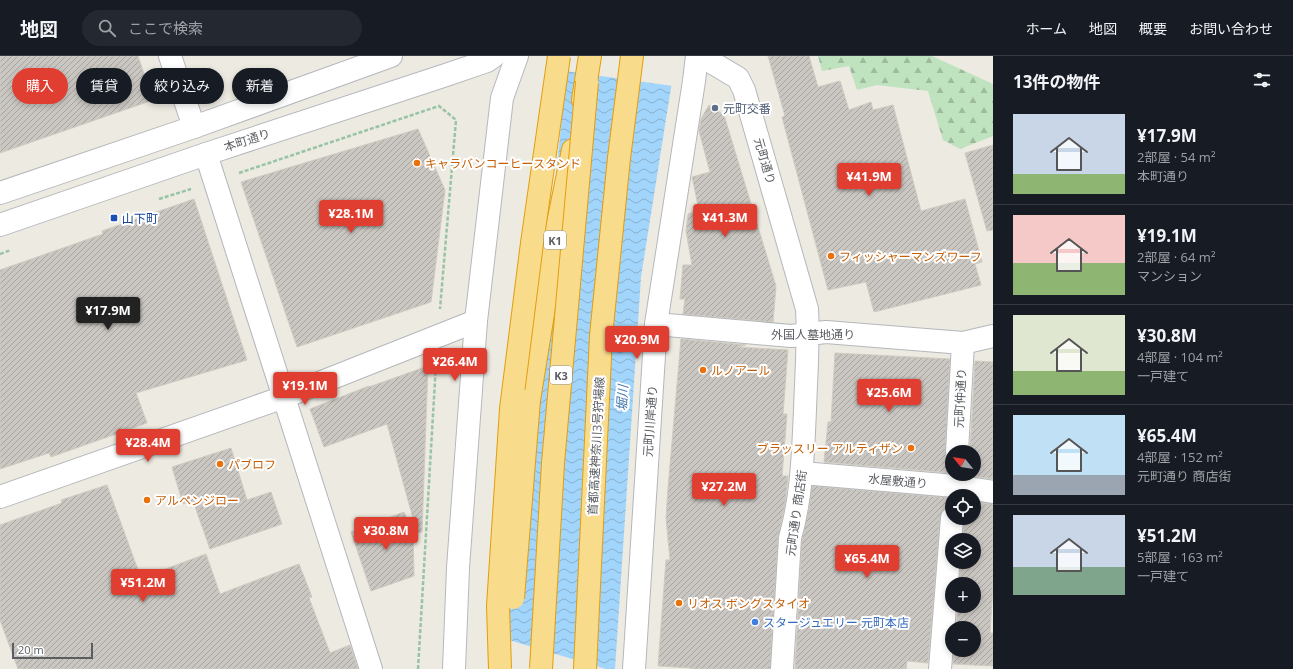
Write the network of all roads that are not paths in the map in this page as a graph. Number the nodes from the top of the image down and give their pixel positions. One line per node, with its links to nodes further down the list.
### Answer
1 (170, 56): 12 (street)
2 (391, 56): 12 (street)
3 (517, 56): 11 (street)
4 (559, 56): 30 (highway, bridge)
5 (590, 56): 10 (highway, K3)
6 (632, 56): 33 (highway, 首都高速神奈川3号狩場線)
7 (697, 56): 17 (street, 元町川岸通り)
8 (701, 56): 18 (street, 元町通り)
9 (490, 58): 11 (street); 13 (street, 本町通り)
10 (587, 82): 31 (highway, K1, bridge); 32 (highway, K3, bridge)
11 (502, 98): 16 (street)
12 (194, 127): 14 (street)
13 (206, 154): 15 (street, 本町通り); 21 (street)
14 (0, 193)
15 (0, 225)
16 (476, 321): 21 (street); 29 (street)
17 (656, 324): 18 (street, 外国人墓地通り); 34 (street, 元町川岸通り)
18 (808, 333): 20 (street, 外国人墓地通り); 23 (street, 元町通り 商店街)
19 (993, 336): 20 (street, 外国人墓地通り)
20 (963, 343): 22 (street, 元町仲通り)
21 (284, 397): 26 (street); 28 (street)
22 (957, 445)
23 (802, 473): 24 (street, 水屋敷通り); 35 (street, 元町通り 商店街)
24 (955, 485): 25 (street, 水屋敷通り)
25 (993, 492)
26 (0, 497)
27 (951, 525): 36 (street)
28 (371, 669)
29 (454, 669)
30 (500, 669)
31 (508, 669)
32 (541, 669)
33 (585, 669)
34 (634, 669)
35 (782, 669)
36 (940, 669)

